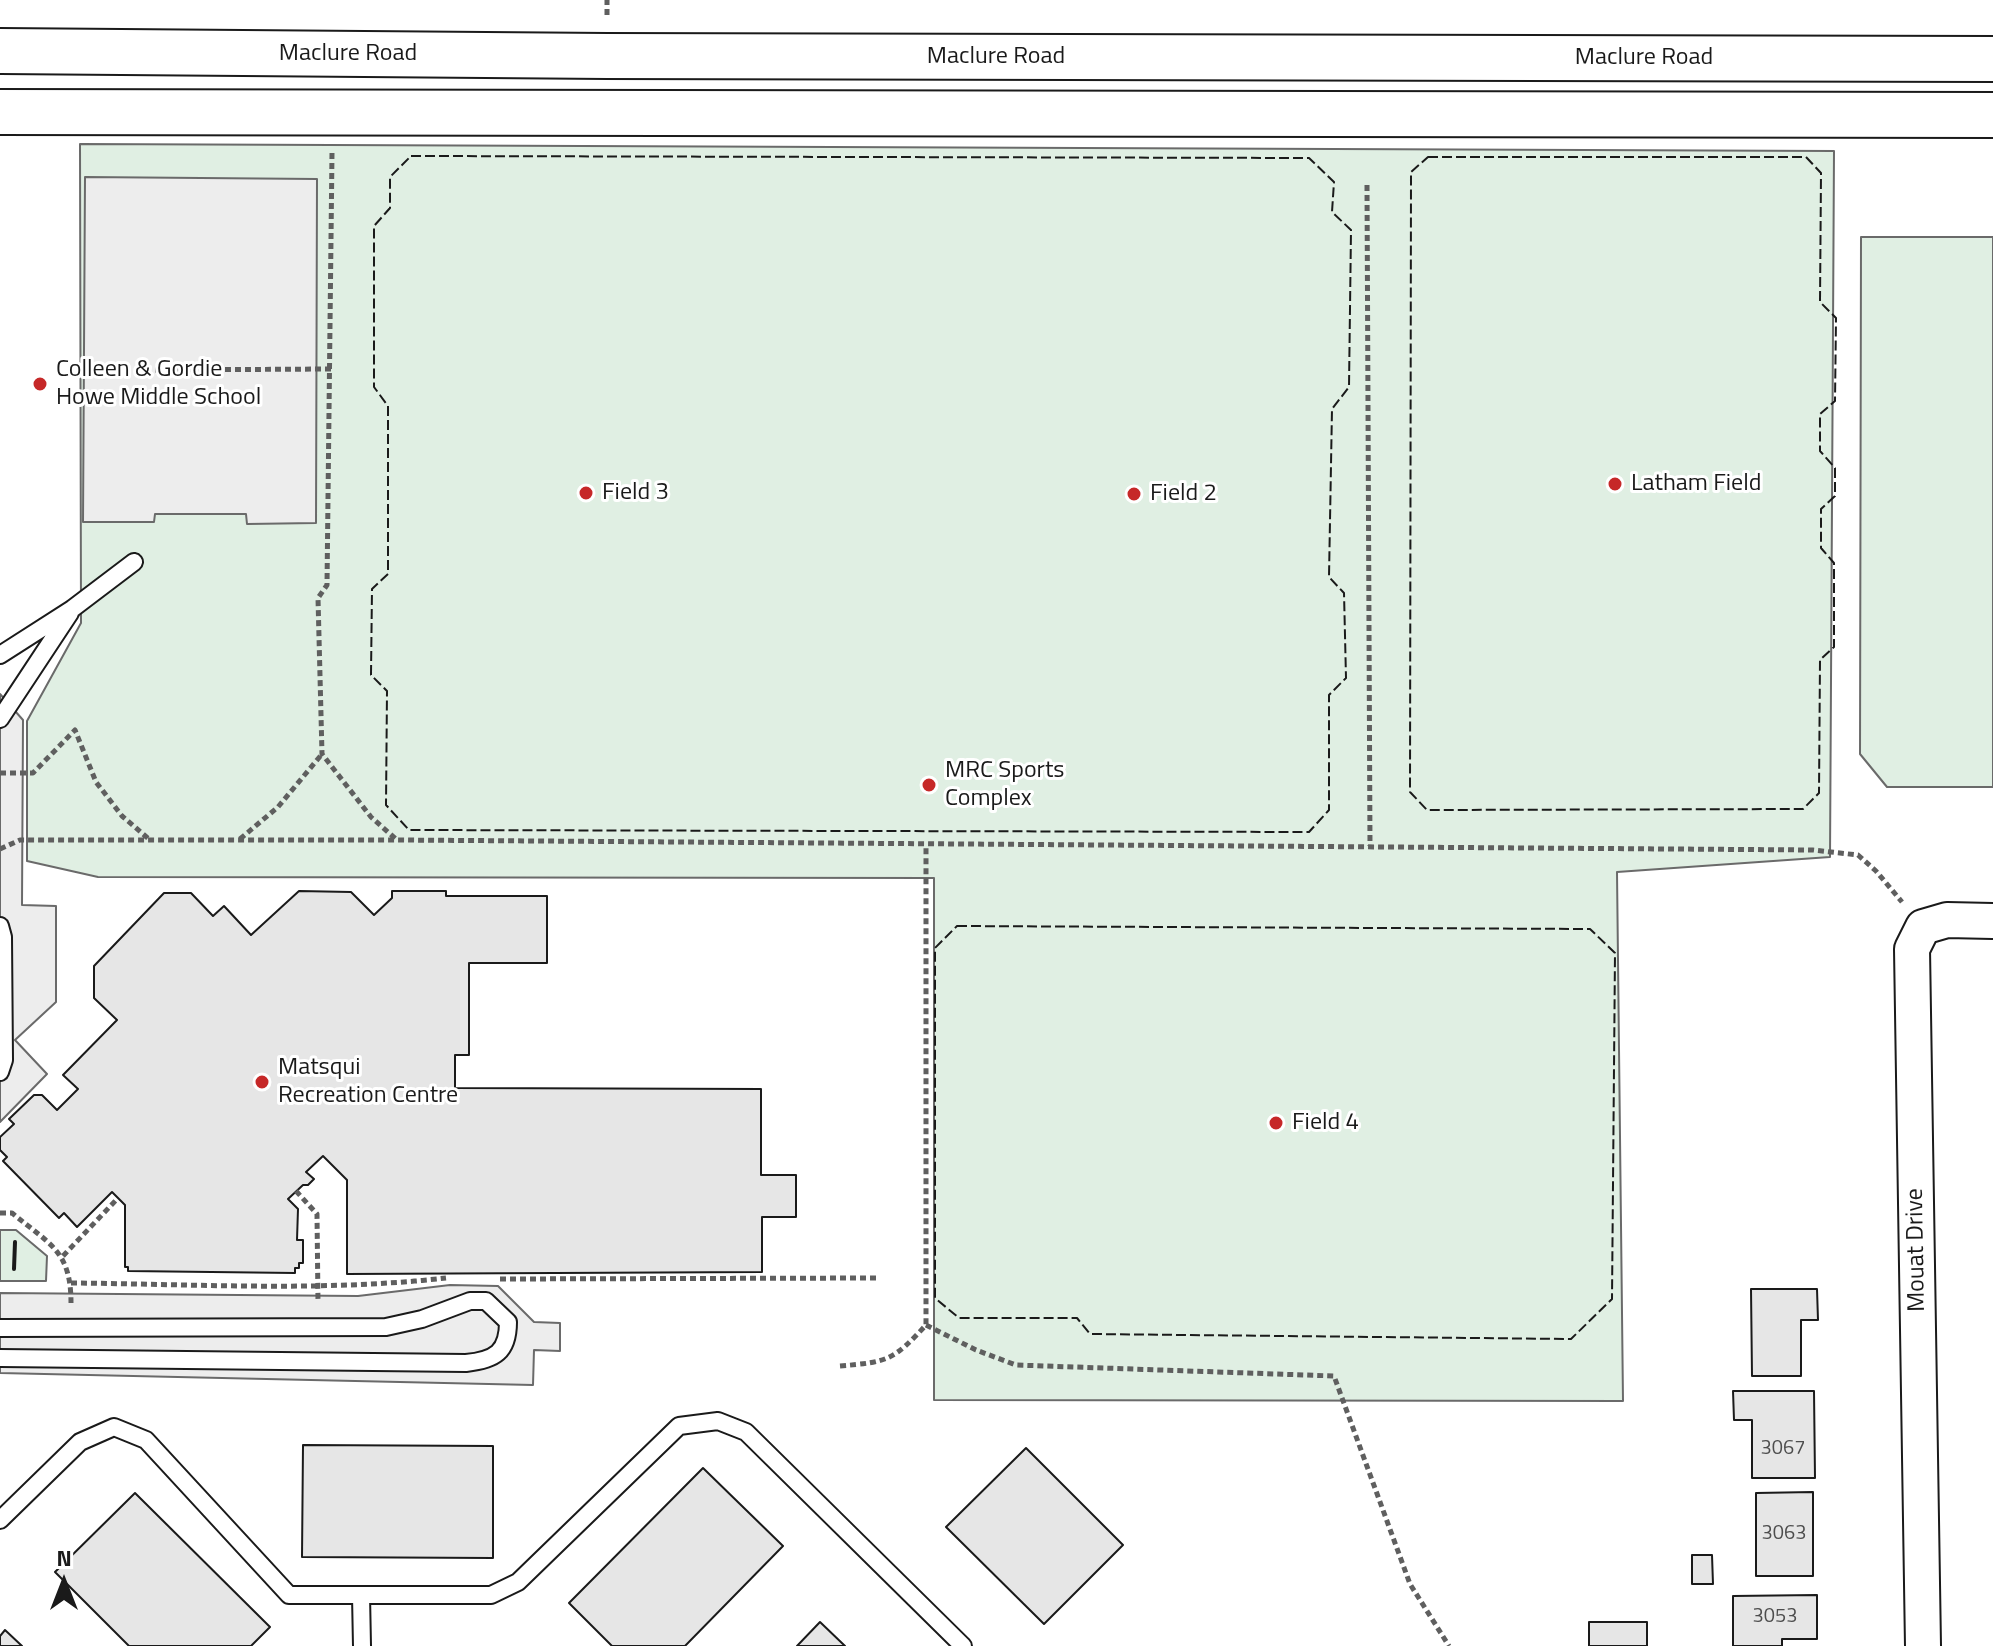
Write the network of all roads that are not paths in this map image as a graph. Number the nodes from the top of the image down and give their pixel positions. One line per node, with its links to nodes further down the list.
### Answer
1 (0, 51): 2 (main road, Maclure Road)
2 (1993, 59)
3 (0, 112): 4 (main road)
4 (1993, 115)
5 (134, 562): 6 (lane)
6 (72, 609): 7 (lane); 8 (lane)
7 (0, 655)
8 (0, 719)
9 (1993, 921): 18 (street, Mouat Drive)
10 (0, 926): 11 (lane)
11 (0, 1072)
12 (0, 1328): 13 (lane)
13 (0, 1358)
14 (0, 1520): 15 (lane)
15 (361, 1595): 16 (lane); 17 (lane)
16 (362, 1646)
17 (963, 1646)
18 (1923, 1646)

